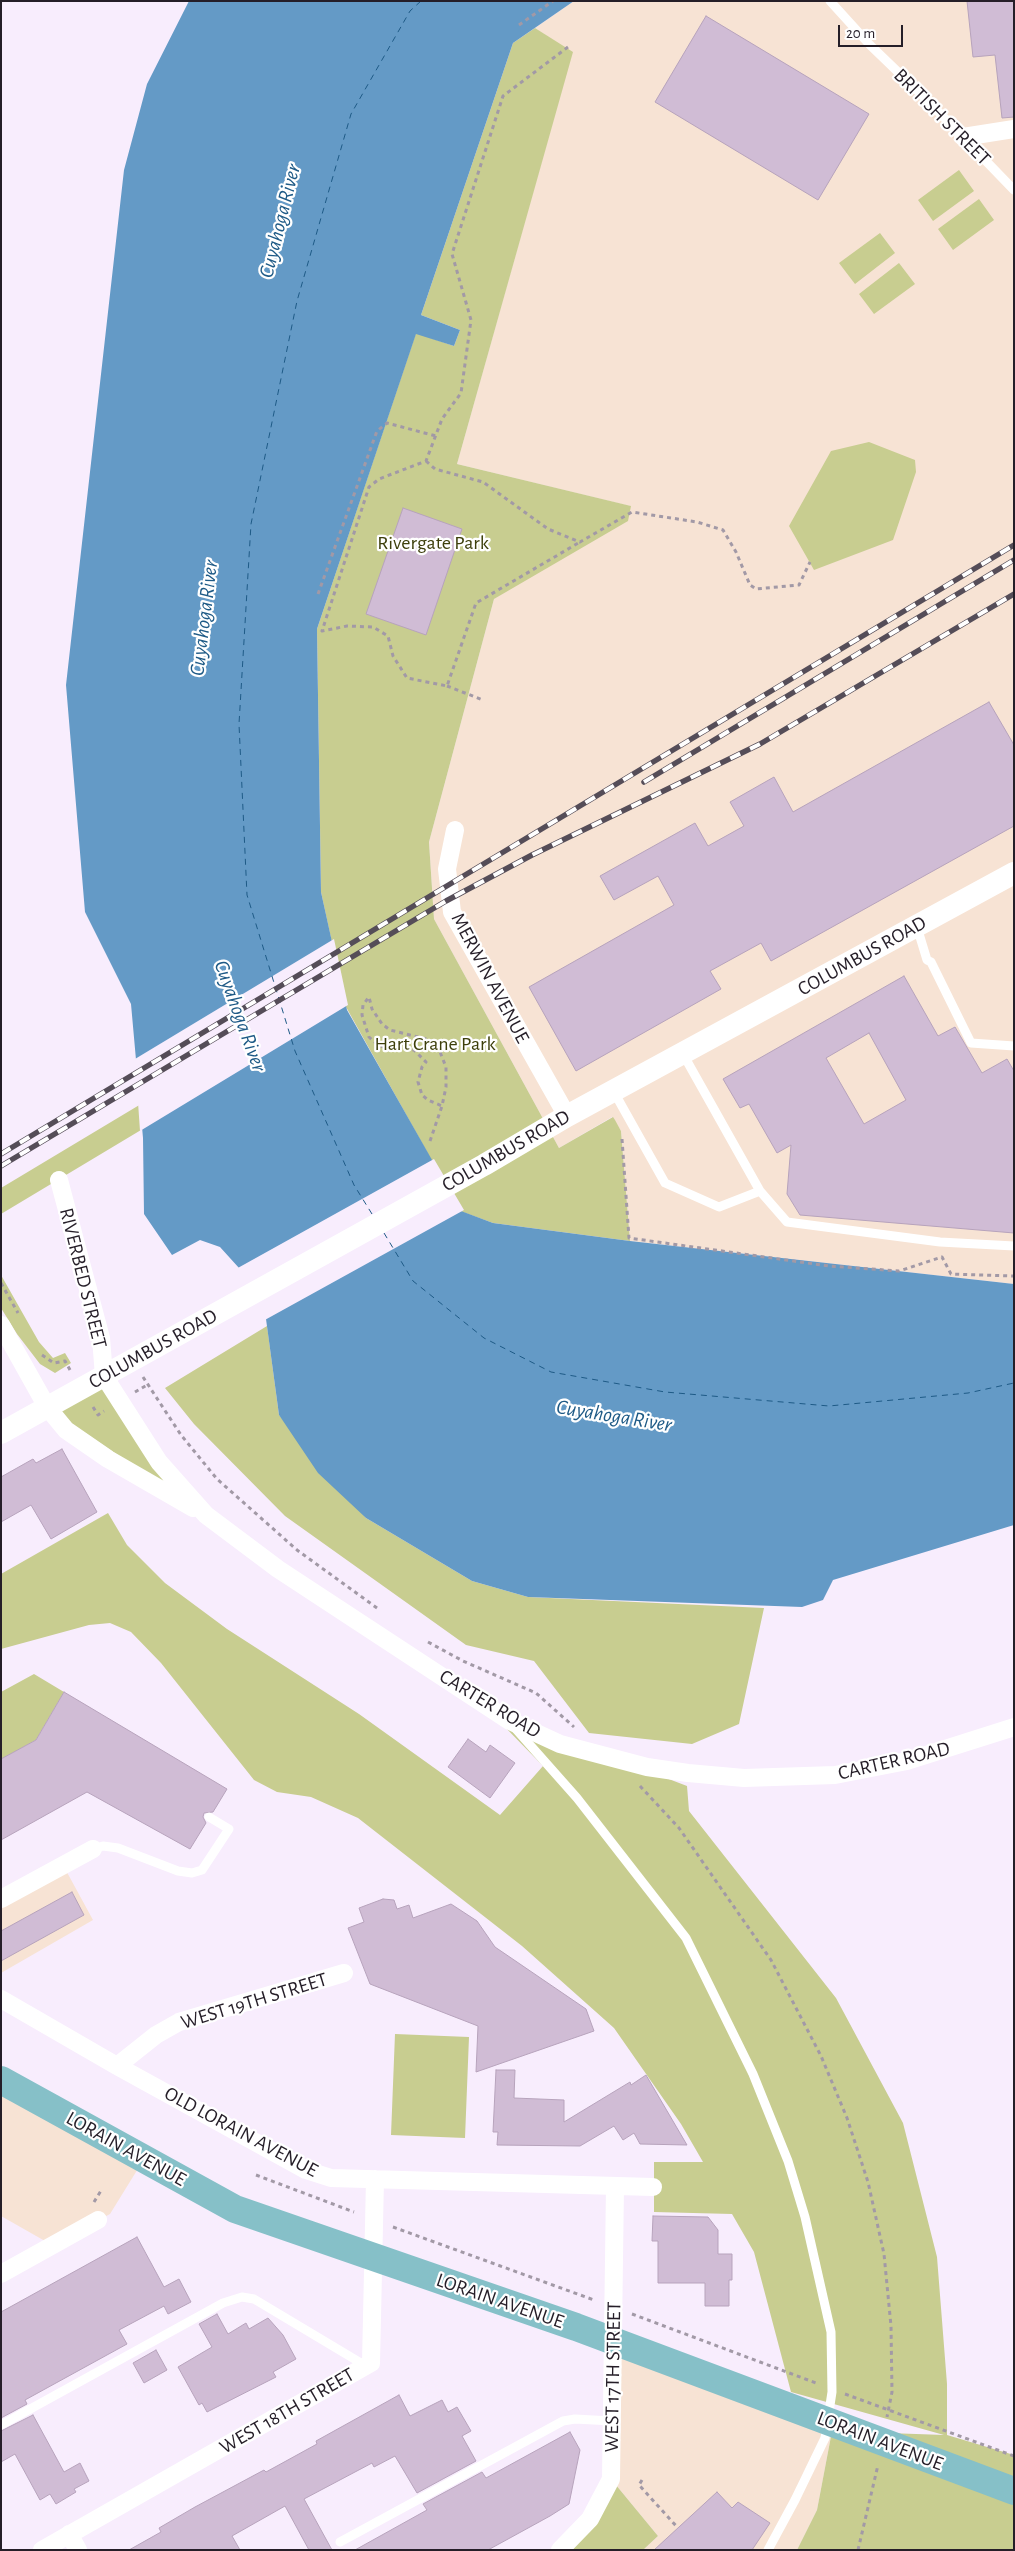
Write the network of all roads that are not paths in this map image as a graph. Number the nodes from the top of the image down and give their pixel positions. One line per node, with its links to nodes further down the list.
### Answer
1 (830, 1): 3 (lane, BRITISH STREET)
2 (1014, 129): 3 (street)
3 (963, 137): 4 (lane, BRITISH STREET)
4 (1014, 190)
5 (455, 830): 11 (street, MERWIN AVENUE)
6 (1014, 873): 7 (street, COLUMBUS ROAD)
7 (917, 926): 8 (lane); 9 (street, COLUMBUS ROAD)
8 (1014, 1046)
9 (683, 1054): 10 (street, COLUMBUS ROAD); 13 (lane)
10 (614, 1091): 11 (street, COLUMBUS ROAD); 13 (lane)
11 (567, 1116): 16 (street, COLUMBUS ROAD)
12 (59, 1180): 16 (street, RIVERBED STREET)
13 (760, 1191): 14 (lane)
14 (1014, 1246)
15 (1, 1325): 17 (street)
16 (104, 1376): 17 (street, COLUMBUS ROAD); 19 (street, CARTER ROAD)
17 (47, 1407): 18 (street, COLUMBUS ROAD); 19 (street)
18 (1, 1433)
19 (206, 1515): 20 (street, CARTER ROAD)
20 (508, 1720): 21 (street, CARTER ROAD); 43 (lane)
21 (1014, 1727)
22 (209, 1817): 23 (lane)
23 (93, 1849): 24 (street)
24 (1, 1899)
25 (344, 1973): 27 (street, WEST 19TH STREET)
26 (1, 1999): 27 (street, OLD LORAIN AVENUE)
27 (117, 2066): 29 (street, OLD LORAIN AVENUE)
28 (1, 2080): 37 (main road, LORAIN AVENUE)
29 (375, 2179): 30 (street, OLD LORAIN AVENUE); 34 (street, WEST 18TH STREET)
30 (615, 2186): 31 (street, OLD LORAIN AVENUE); 35 (street, WEST 17TH STREET)
31 (653, 2187)
32 (98, 2220): 33 (street)
33 (1, 2274)
34 (366, 2366): 36 (lane); 38 (street, WEST 18TH STREET)
35 (612, 2420): 39 (lane); 42 (street, WEST 17TH STREET)
36 (1, 2425)
37 (1014, 2491)
38 (69, 2534): 40 (street, WEST 18TH STREET); 41 (street)
39 (340, 2542)
40 (42, 2550)
41 (78, 2550)
42 (560, 2550)
43 (768, 2550)

